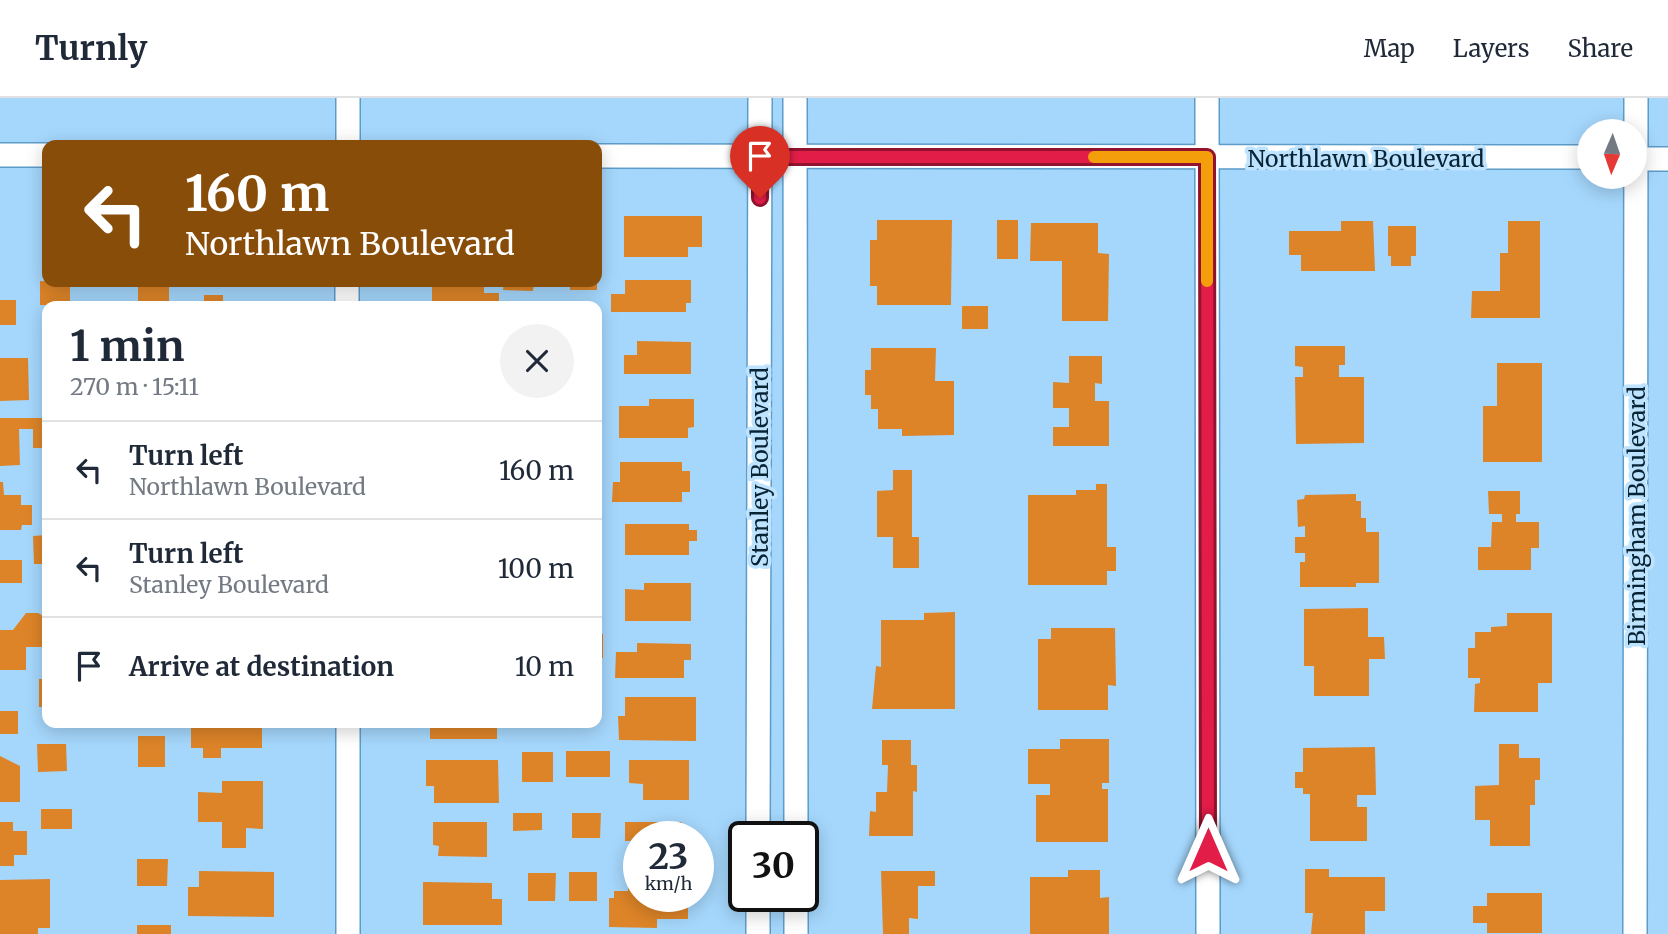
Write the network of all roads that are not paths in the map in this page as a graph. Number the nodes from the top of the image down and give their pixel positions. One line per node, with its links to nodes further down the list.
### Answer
1 (348, 98): 7 (street)
2 (760, 98): 11 (street, Stanley Boulevard)
3 (795, 98): 12 (street, Stanley Boulevard)
4 (1207, 98): 13 (street)
5 (1636, 98): 6 (street, Birmingham Boulevard)
6 (1636, 119)
7 (348, 140)
8 (0, 155): 9 (street)
9 (42, 155)
10 (602, 156): 11 (street, Northlawn Boulevard)
11 (760, 157): 12 (street, Northlawn Boulevard); 18 (street, Stanley Boulevard)
12 (796, 157): 13 (street, Northlawn Boulevard); 19 (street, Stanley Boulevard)
13 (1207, 157): 14 (street, Northlawn Boulevard); 28 (street)
14 (1577, 158)
15 (1647, 159): 16 (street)
16 (1668, 159)
17 (1635, 189): 29 (street, Birmingham Boulevard)
18 (759, 606): 19 (street); 21 (street, Stanley Boulevard)
19 (796, 606): 22 (street, Stanley Boulevard)
20 (348, 728): 25 (street)
21 (758, 821)
22 (796, 821)
23 (758, 912): 26 (street)
24 (796, 912): 27 (street)
25 (348, 934)
26 (758, 934)
27 (796, 934)
28 (1208, 934)
29 (1635, 934)

